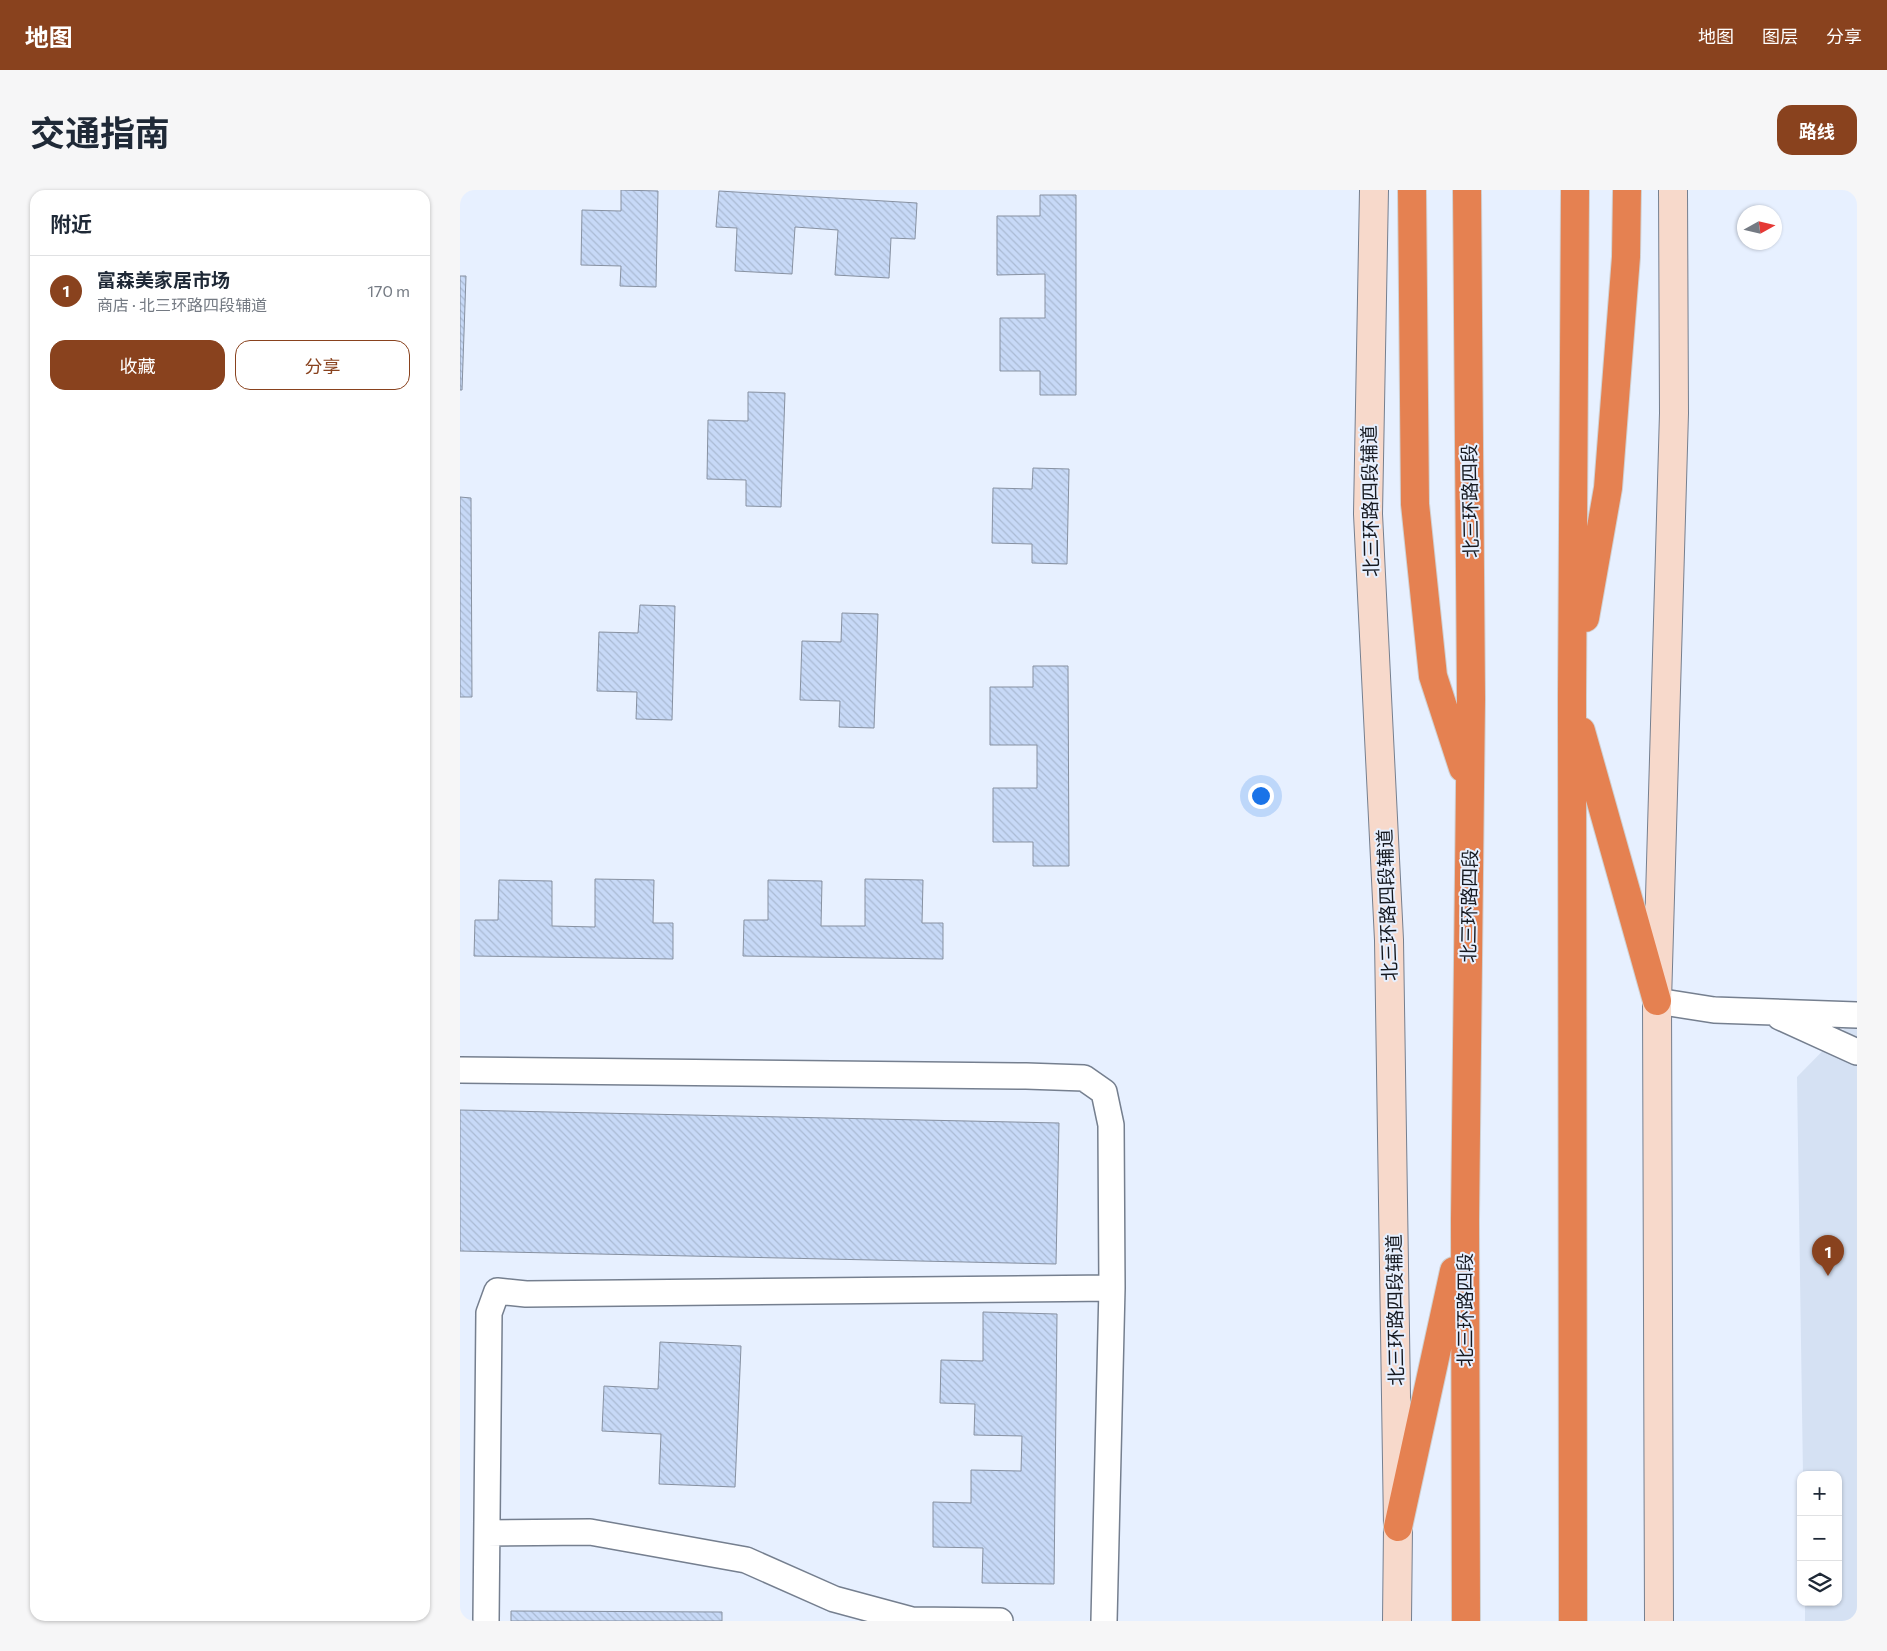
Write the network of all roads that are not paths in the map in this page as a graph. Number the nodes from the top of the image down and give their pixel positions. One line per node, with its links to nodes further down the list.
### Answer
1 (1374, 190): 16 (main road, 北三环路四段辅道)
2 (1412, 190): 8 (highway)
3 (1467, 190): 8 (highway, 北三环路四段)
4 (1575, 190): 7 (highway)
5 (1628, 190): 7 (highway)
6 (1673, 190): 9 (main road)
7 (1572, 697): 9 (highway); 23 (highway)
8 (1471, 792): 14 (highway, 北三环路四段)
9 (1657, 1001): 10 (street); 24 (main road)
10 (1769, 1012): 11 (street); 12 (street)
11 (1857, 1015)
12 (1857, 1052)
13 (460, 1070): 15 (street)
14 (1465, 1220): 16 (highway); 22 (highway, 北三环路四段)
15 (1112, 1288): 17 (street); 20 (street)
16 (1398, 1527): 21 (main road, 北三环路四段辅道)
17 (487, 1533): 18 (street); 19 (street)
18 (486, 1621)
19 (1000, 1621)
20 (1104, 1621)
21 (1397, 1621)
22 (1466, 1621)
23 (1574, 1621)
24 (1660, 1621)

